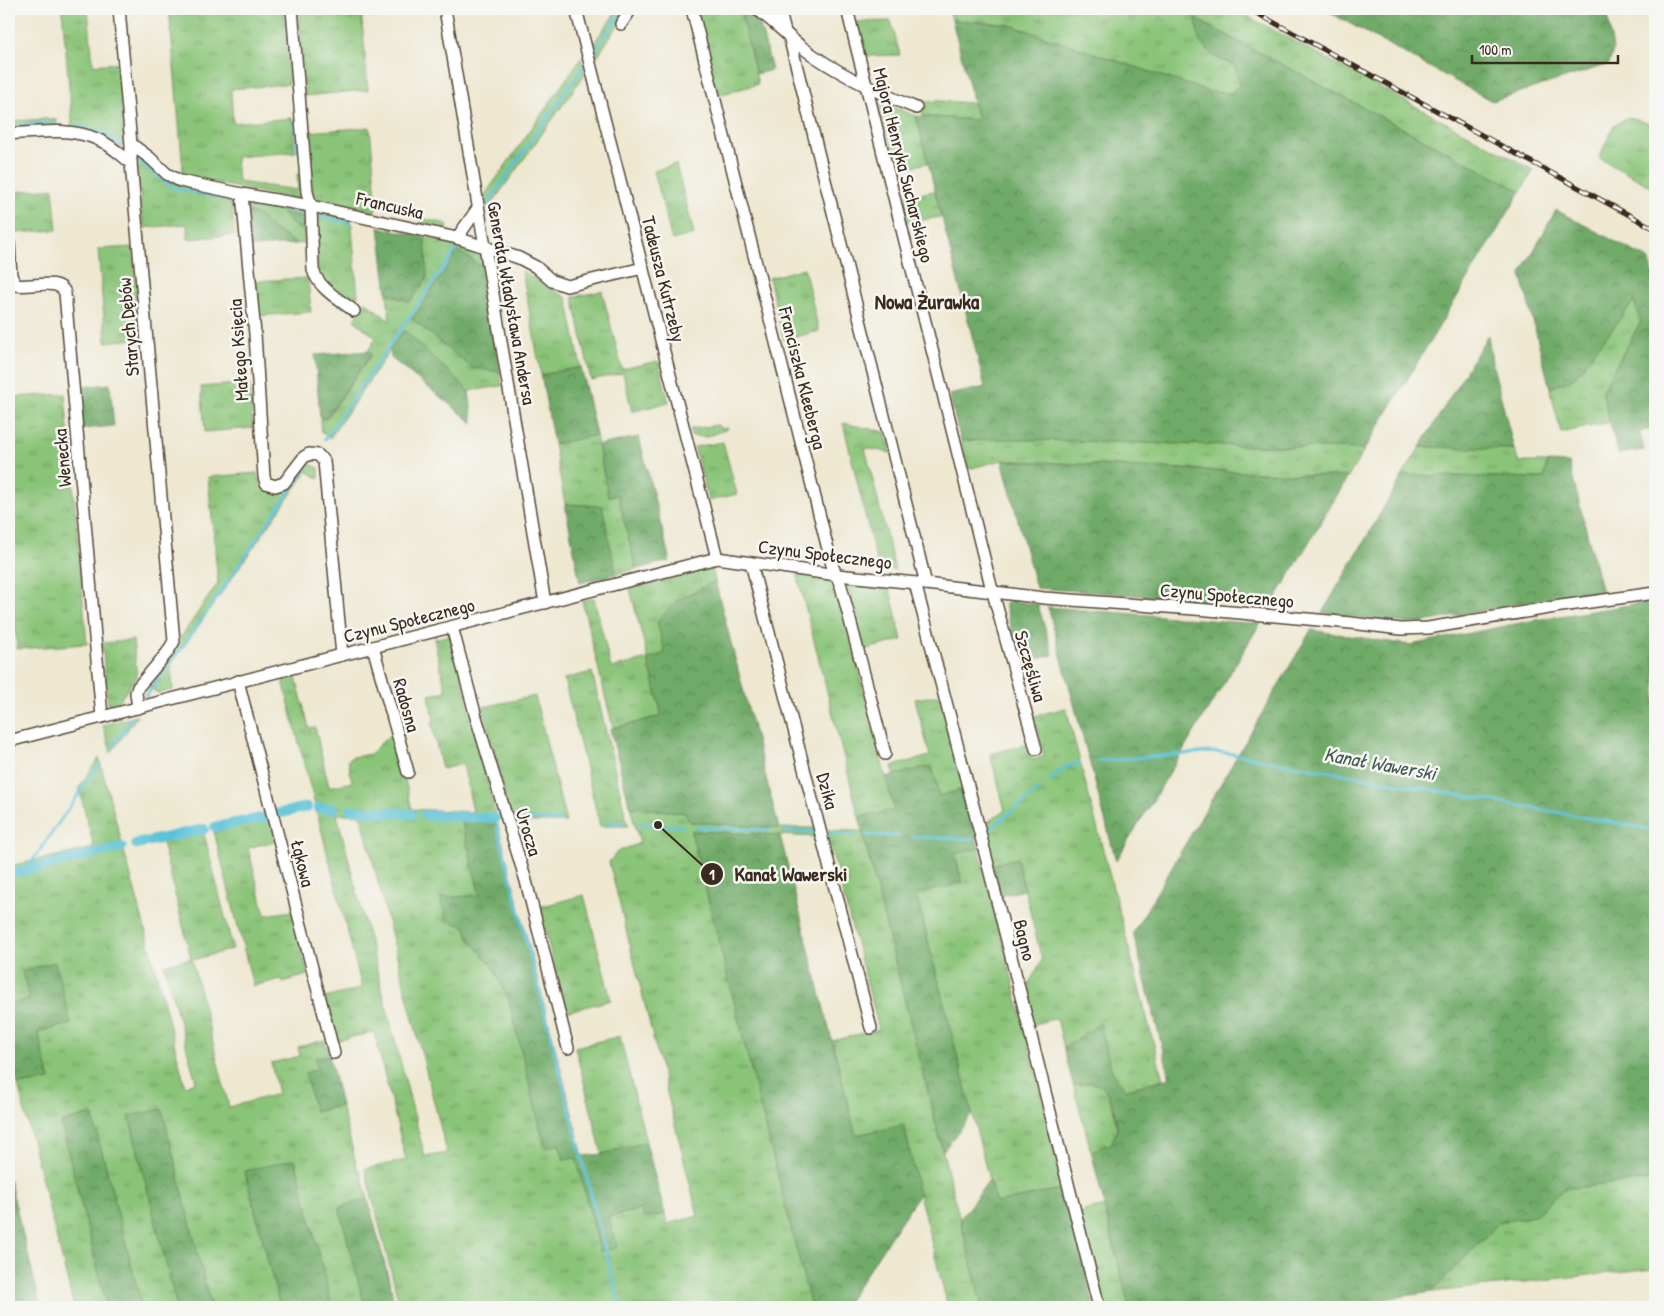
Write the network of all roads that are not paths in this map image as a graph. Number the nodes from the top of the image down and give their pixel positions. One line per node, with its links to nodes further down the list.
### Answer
1 (119, 9): 15 (street, Starych Dębów)
2 (292, 9): 18 (street)
3 (445, 9): 19 (street, Generała Władysława Andersa)
4 (576, 9): 23 (street, Tadeusza Kutrzeby)
5 (631, 9): 10 (street)
6 (692, 9): 27 (street, Franciszka Kleeberga)
7 (756, 9): 11 (street)
8 (779, 9): 11 (street, Bagno)
9 (847, 9): 12 (street, Majora Henryka Sucharskiego)
10 (621, 24)
11 (787, 34): 12 (street); 28 (street, Bagno)
12 (866, 88): 13 (street); 29 (street, Majora Henryka Sucharskiego)
13 (916, 108)
14 (9, 134): 16 (street)
15 (131, 144): 16 (street, Starych Dębów); 17 (street, Francuska)
16 (131, 163): 36 (street, Starych Dębów)
17 (242, 194): 18 (street, Francuska); 34 (street, Małego Księcia)
18 (311, 206): 20 (street, Francuska); 24 (street)
19 (478, 208): 20 (street); 22 (street, Generała Władysława Andersa)
20 (456, 238): 22 (street, Francuska)
21 (9, 244): 37 (street, Wenecka)
22 (486, 248): 23 (street, Francuska); 31 (street, Generała Władysława Andersa)
23 (643, 268): 25 (street, Tadeusza Kutrzeby)
24 (354, 311)
25 (717, 558): 26 (street, Czynu Społecznego); 31 (street, Czynu Społecznego)
26 (751, 563): 27 (street, Czynu Społecznego); 42 (street, Dzika)
27 (837, 575): 28 (street, Czynu Społecznego); 40 (street, Franciszka Kleeberga)
28 (921, 583): 29 (street, Czynu Społecznego); 45 (street, Bagno)
29 (993, 592): 30 (street, Czynu Społecznego); 39 (street, Szczęśliwa)
30 (1655, 593)
31 (546, 603): 32 (street, Czynu Społecznego)
32 (452, 627): 33 (street, Czynu Społecznego); 43 (street, Urocza)
33 (373, 647): 34 (street, Czynu Społecznego); 41 (street, Radosna)
34 (342, 655): 35 (street, Czynu Społecznego)
35 (238, 681): 36 (street, Czynu Społecznego); 44 (street, Łąkowa)
36 (138, 708): 37 (street, Czynu Społecznego)
37 (102, 717): 38 (street, Czynu Społecznego)
38 (9, 741)
39 (1036, 749)
40 (885, 754)
41 (408, 772)
42 (872, 1028)
43 (568, 1048)
44 (334, 1053)
45 (1099, 1307)

